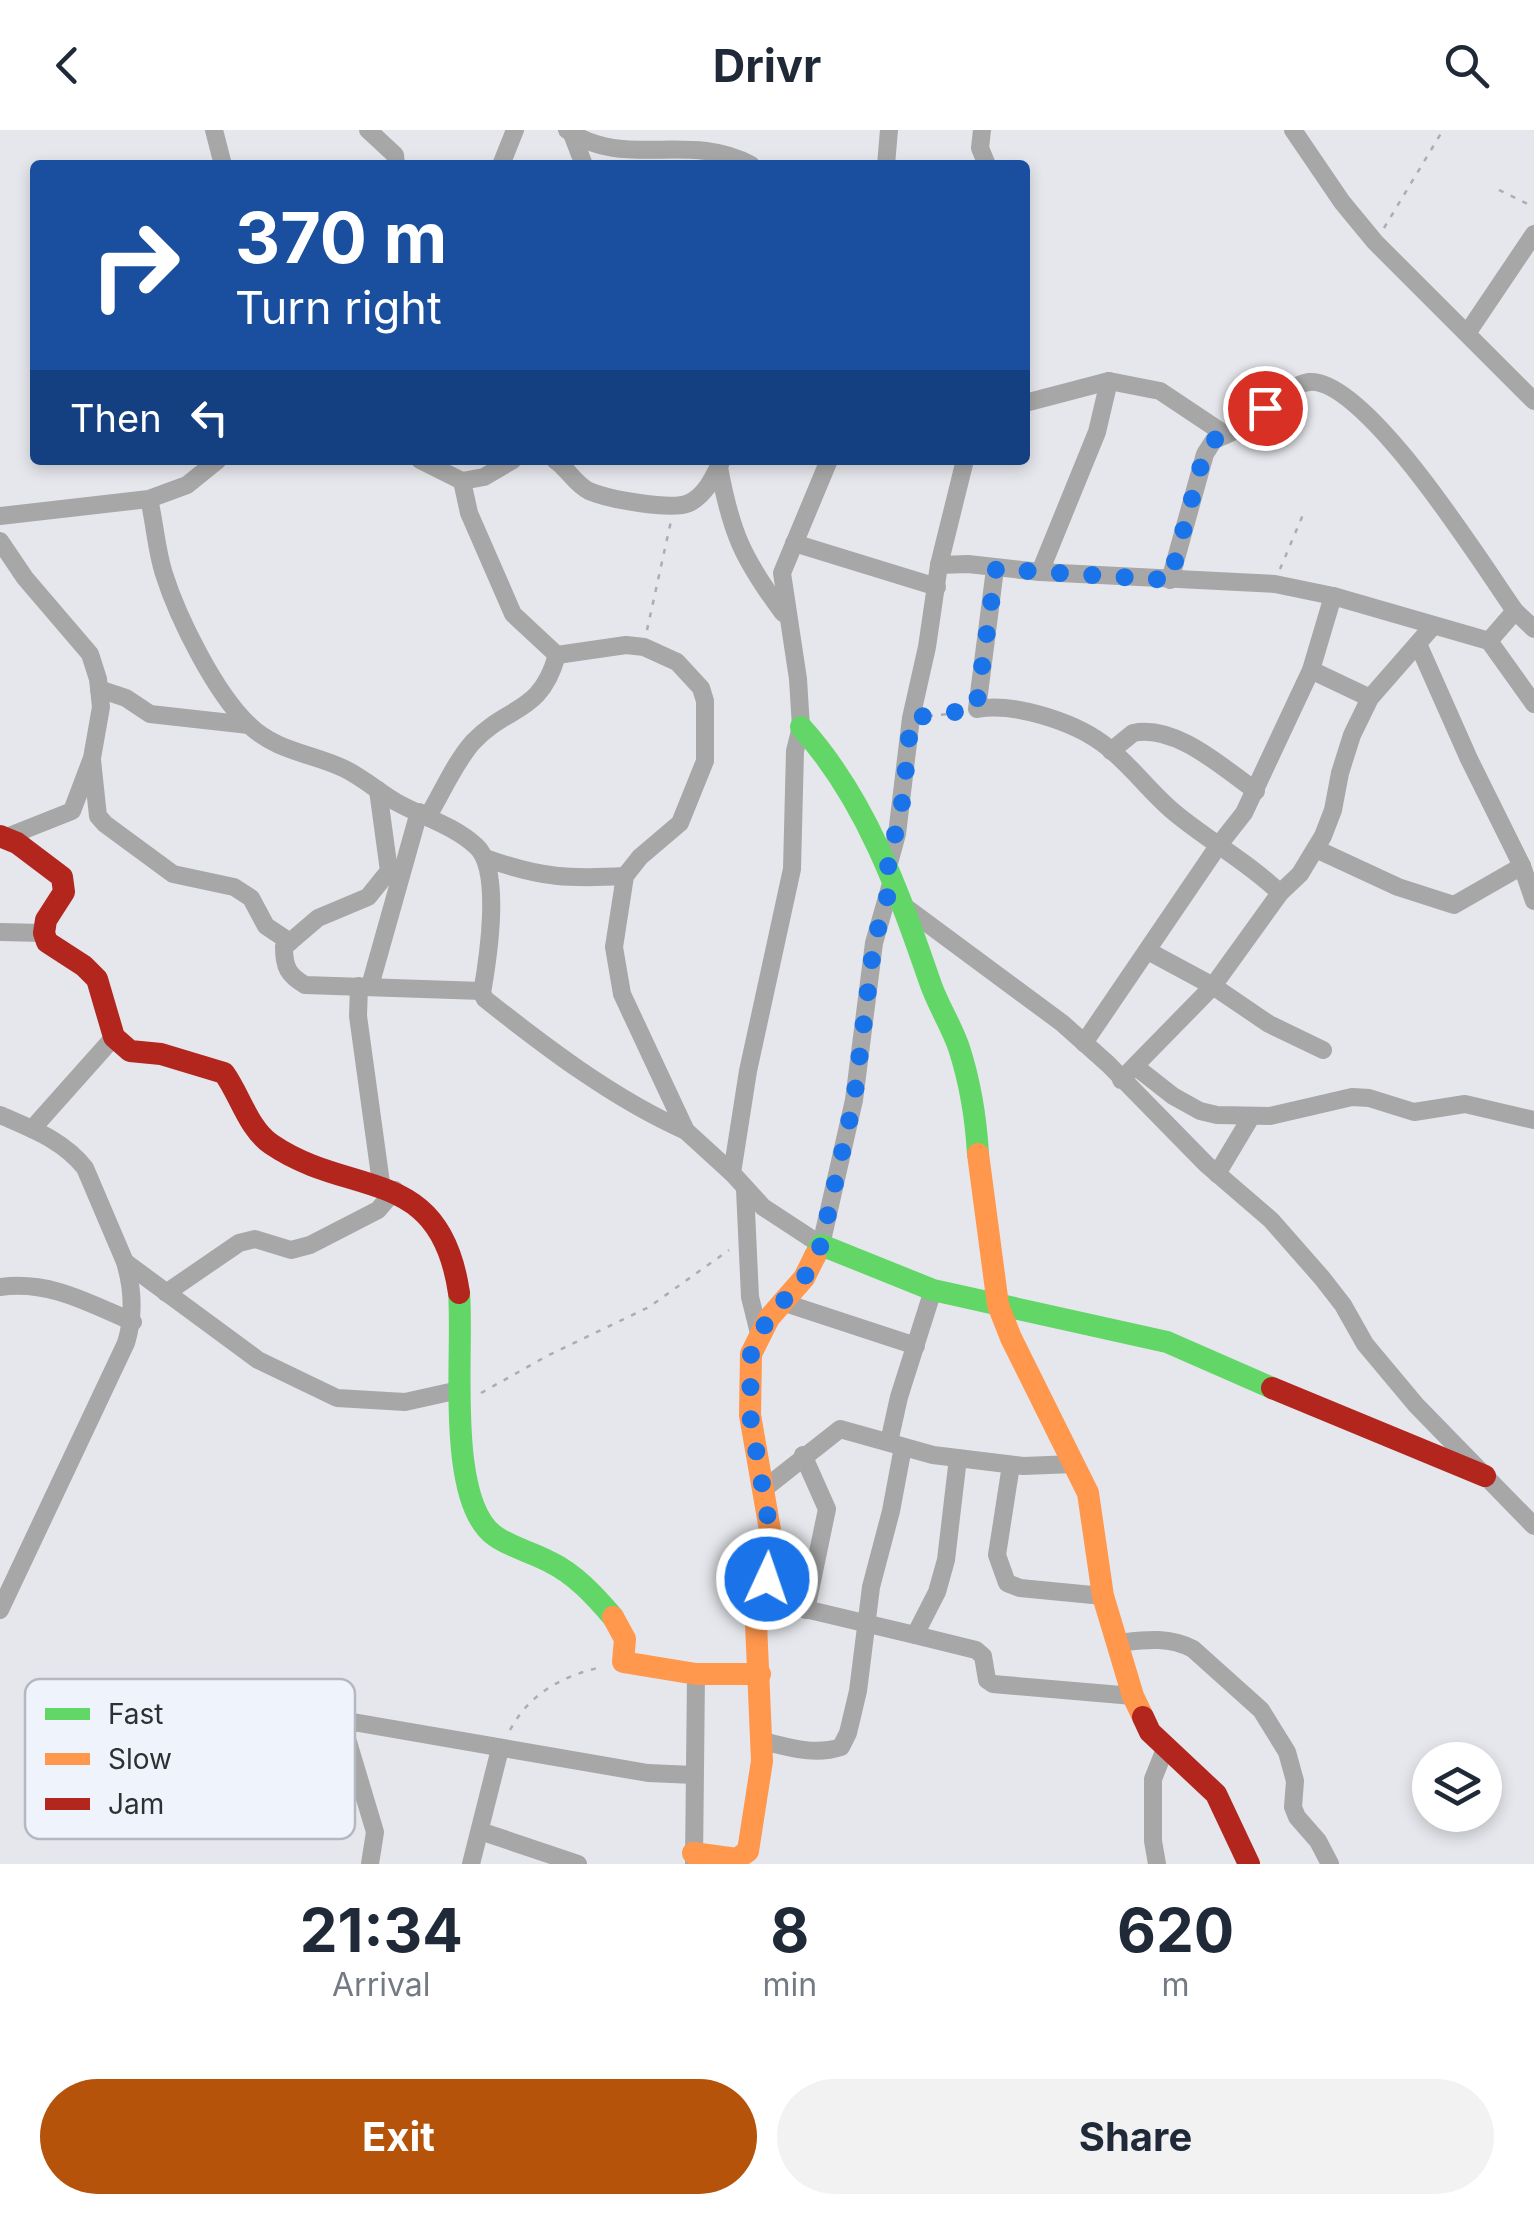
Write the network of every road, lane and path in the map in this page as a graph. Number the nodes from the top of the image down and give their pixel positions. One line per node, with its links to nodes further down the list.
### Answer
1 (214, 130): 9 (street)
2 (368, 130): 10 (street)
3 (515, 130): 11 (street)
4 (888, 130): 14 (street)
5 (982, 130): 15 (street)
6 (1293, 130): 19 (street)
7 (1444, 130): 19 (path)
8 (569, 132): 12 (street); 13 (street)
9 (221, 160)
10 (396, 160)
11 (503, 160)
12 (582, 160)
13 (742, 160)
14 (886, 160)
15 (985, 160)
16 (1499, 190): 17 (path)
17 (1534, 208)
18 (1534, 234): 20 (street)
19 (1375, 242): 20 (street)
20 (1468, 332): 22 (street)
21 (1109, 382): 23 (street); 24 (street); 42 (street)
22 (1534, 401)
23 (1030, 402)
24 (1226, 434): 43 (street); 47 (street)
25 (212, 465): 34 (street)
26 (430, 465): 33 (street)
27 (504, 465): 33 (street)
28 (563, 465): 35 (street)
29 (719, 465): 35 (street)
30 (720, 465): 48 (street)
31 (827, 465): 39 (street)
32 (964, 465): 40 (street)
33 (462, 480): 54 (street)
34 (149, 499): 37 (street); 61 (street)
35 (675, 505): 53 (path)
36 (1305, 510): 44 (path)
37 (0, 516)
38 (0, 541): 56 (street)
39 (794, 543): 45 (street); 48 (street)
40 (939, 565): 41 (street); 45 (street)
41 (996, 569): 42 (street); 59 (street)
42 (1040, 572): 43 (street)
43 (1170, 580): 44 (street)
44 (1275, 584): 46 (street)
45 (937, 587): 60 (street)
46 (1333, 596): 49 (street); 55 (street)
47 (1515, 611): 50 (street); 51 (street)
48 (786, 617): 62 (street)
49 (1433, 626): 51 (street); 52 (street)
50 (1534, 629)
51 (1490, 641): 58 (street)
52 (1418, 644): 57 (street); 72 (street)
53 (644, 646): 54 (street); 74 (street)
54 (557, 655): 67 (street)
55 (1310, 670): 57 (street); 66 (street)
56 (99, 689): 61 (street); 64 (street)
57 (1370, 698): 70 (street)
58 (1534, 704)
59 (976, 709): 60 (path); 63 (street)
60 (911, 718): 73 (street)
61 (249, 726): 65 (street)
62 (800, 726): 73 (street); 94 (street)
63 (1111, 751): 66 (street); 69 (street)
64 (92, 758): 68 (street); 80 (street)
65 (378, 790): 67 (street); 80 (street)
66 (1256, 791): 69 (street)
67 (423, 814): 71 (street); 82 (street)
68 (2, 837): 79 (street)
69 (1218, 846): 75 (street); 81 (street)
70 (1316, 849): 72 (street); 75 (street)
71 (488, 860): 74 (street); 84 (street)
72 (1522, 866): 76 (street)
73 (890, 874): 77 (street); 99 (street)
74 (625, 876): 93 (street)
75 (1280, 893): 83 (street)
76 (1534, 901)
77 (905, 907): 86 (street); 105 (street)
78 (0, 932): 79 (street)
79 (44, 933): 85 (street)
80 (290, 942): 82 (street)
81 (1148, 950): 83 (street); 86 (street)
82 (364, 986): 84 (street); 96 (street)
83 (1213, 986): 87 (street); 88 (street)
84 (482, 991): 93 (street)
85 (114, 1037): 92 (street); 96 (street)
86 (1084, 1042): 88 (street)
87 (1323, 1050)
88 (1128, 1074): 90 (street); 95 (street)
89 (0, 1115): 92 (street)
90 (1251, 1118): 91 (street); 95 (street)
91 (1534, 1120)
92 (32, 1129): 100 (street)
93 (686, 1131): 94 (street)
94 (732, 1173): 97 (street)
95 (1217, 1174): 115 (street)
96 (388, 1186): 103 (street); 109 (street)
97 (745, 1189): 98 (street); 99 (street)
98 (746, 1239): 107 (street); 109 (path)
99 (821, 1245): 102 (street); 104 (street)
100 (125, 1262): 103 (street); 106 (street)
101 (0, 1287): 106 (street)
102 (933, 1290): 105 (street); 108 (street)
103 (166, 1293): 109 (street)
104 (782, 1302): 107 (street); 108 (street)
105 (998, 1305): 113 (street); 115 (street)
106 (133, 1322): 120 (street)
107 (759, 1333): 116 (street)
108 (916, 1346): 110 (street)
109 (458, 1398): 125 (street)
110 (896, 1444): 111 (street); 112 (street); 122 (street)
111 (803, 1455): 116 (street); 121 (street)
112 (958, 1458): 114 (street); 123 (street)
113 (1075, 1464): 114 (street); 118 (street)
114 (1011, 1465): 118 (street)
115 (1485, 1476): 117 (street)
116 (764, 1489): 119 (street)
117 (1534, 1526)
118 (1103, 1596): 124 (street)
119 (763, 1599): 121 (street); 127 (street)
120 (0, 1610)
121 (806, 1610): 122 (street)
122 (866, 1626): 123 (street); 130 (street)
123 (916, 1635): 128 (street)
124 (1117, 1643): 128 (street); 142 (street)
125 (623, 1662): 126 (street); 131 (path)
126 (696, 1674): 127 (street); 134 (street)
127 (760, 1674): 130 (street)
128 (1133, 1696): 132 (street)
129 (355, 1723): 131 (street)
130 (762, 1741): 136 (street)
131 (500, 1749): 134 (street); 135 (street)
132 (1166, 1750): 140 (street); 141 (street)
133 (355, 1765): 137 (street)
134 (694, 1775): 136 (street)
135 (480, 1831): 138 (street); 139 (street)
136 (693, 1858)
137 (370, 1864)
138 (471, 1864)
139 (578, 1864)
140 (1157, 1864)
141 (1249, 1864)
142 (1330, 1864)

